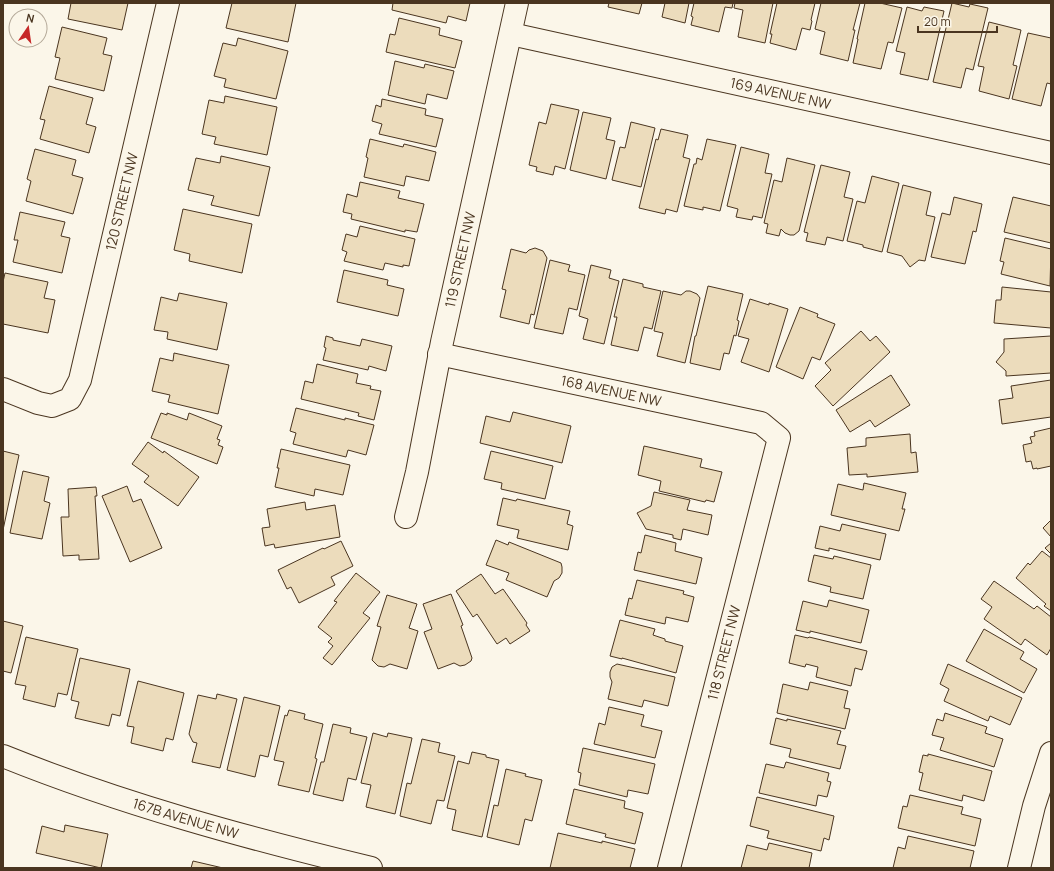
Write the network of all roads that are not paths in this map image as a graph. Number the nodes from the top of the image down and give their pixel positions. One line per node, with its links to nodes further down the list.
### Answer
1 (168, 3): 6 (street, 120 STREET NW)
2 (518, 3): 3 (street, 119 STREET NW)
3 (511, 34): 4 (street, 169 AVENUE NW); 5 (street, 119 STREET NW)
4 (1051, 153)
5 (439, 354): 7 (street, 168 AVENUE NW); 8 (street, 119 STREET NW)
6 (3, 389)
7 (779, 438): 13 (street, 118 STREET NW)
8 (406, 517)
9 (1051, 754): 14 (street)
10 (3, 756): 11 (street, 167B AVENUE NW)
11 (315, 861): 12 (street, 167B AVENUE NW)
12 (371, 868)
13 (670, 868)
14 (1019, 868)

